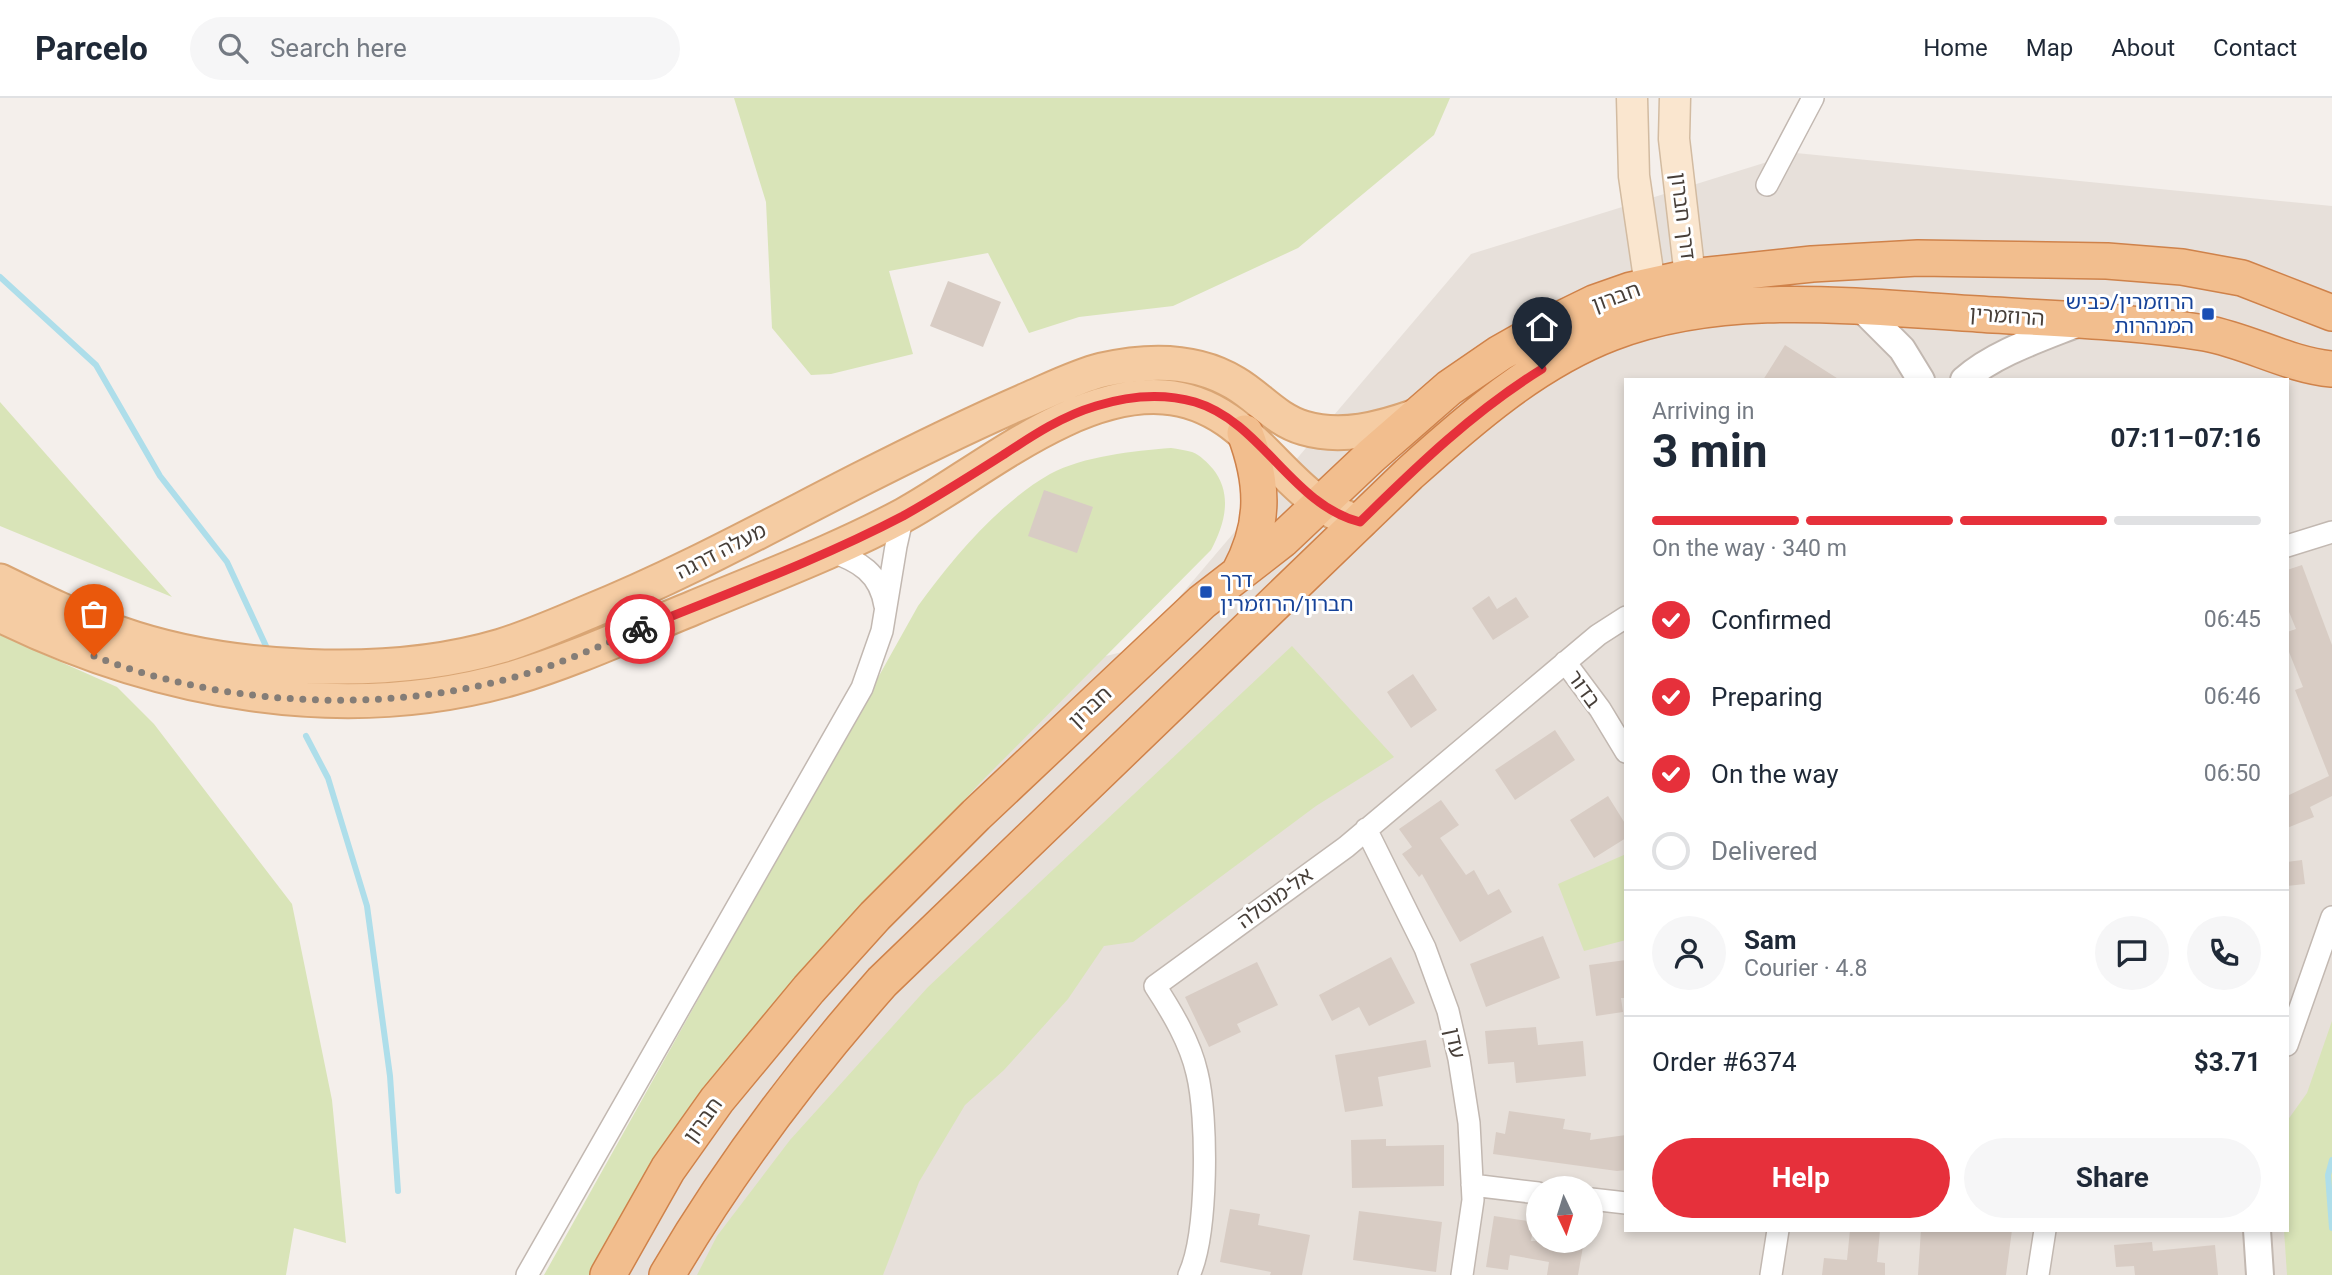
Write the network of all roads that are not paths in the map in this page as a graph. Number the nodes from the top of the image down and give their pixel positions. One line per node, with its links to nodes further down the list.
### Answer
1 (1632, 98): 6 (main road, דרך חברון)
2 (1675, 98): 5 (main road, דרך חברון)
3 (1813, 98): 4 (street)
4 (1767, 185)
5 (1690, 277): 6 (highway, חברון); 8 (highway); 9 (main road, דרך חברון)
6 (1650, 285): 9 (main road); 14 (highway, חברון)
7 (1860, 307): 9 (highway, הרוזמרין); 10 (highway, הרוזמרין); 12 (street)
8 (2332, 313)
9 (1676, 315): 18 (highway, חברון)
10 (2085, 321): 11 (highway, הרוזמרין); 13 (street)
11 (2332, 369)
12 (1920, 378)
13 (1967, 378)
14 (1416, 416): 16 (highway, חברון); 23 (main road, מעלה דרגה)
15 (1245, 433): 16 (main road, מעלה דרגה); 17 (main road, מעלה דרגה); 22 (highway)
16 (1321, 505): 18 (main road, מעלה דרגה); 22 (highway, חברון)
17 (904, 515): 21 (main road, מעלה דרגה); 24 (street)
18 (1360, 522): 41 (highway, חברון)
19 (2332, 532): 20 (street)
20 (2289, 545)
21 (830, 551): 24 (street); 25 (main road, מעלה דרגה)
22 (1238, 573): 40 (highway, חברון)
23 (0, 581)
24 (886, 612): 39 (street)
25 (0, 615)
26 (1624, 618): 27 (street, אל-מוטלה)
27 (1565, 662): 28 (street, בדור); 29 (street, אל-מוטלה)
28 (1624, 749)
29 (1366, 829): 32 (street, עדן); 42 (street, אל-מוטלה)
30 (2332, 917): 31 (street)
31 (2289, 1039)
32 (1472, 1185): 33 (street); 43 (street, עדן)
33 (1526, 1192)
34 (1603, 1200): 35 (street)
35 (1624, 1203)
36 (1778, 1232): 44 (street)
37 (2045, 1232): 45 (street)
38 (2257, 1232): 46 (street)
39 (527, 1275)
40 (608, 1275)
41 (667, 1275)
42 (1188, 1275)
43 (1462, 1275)
44 (1772, 1275)
45 (2038, 1275)
46 (2260, 1275)

